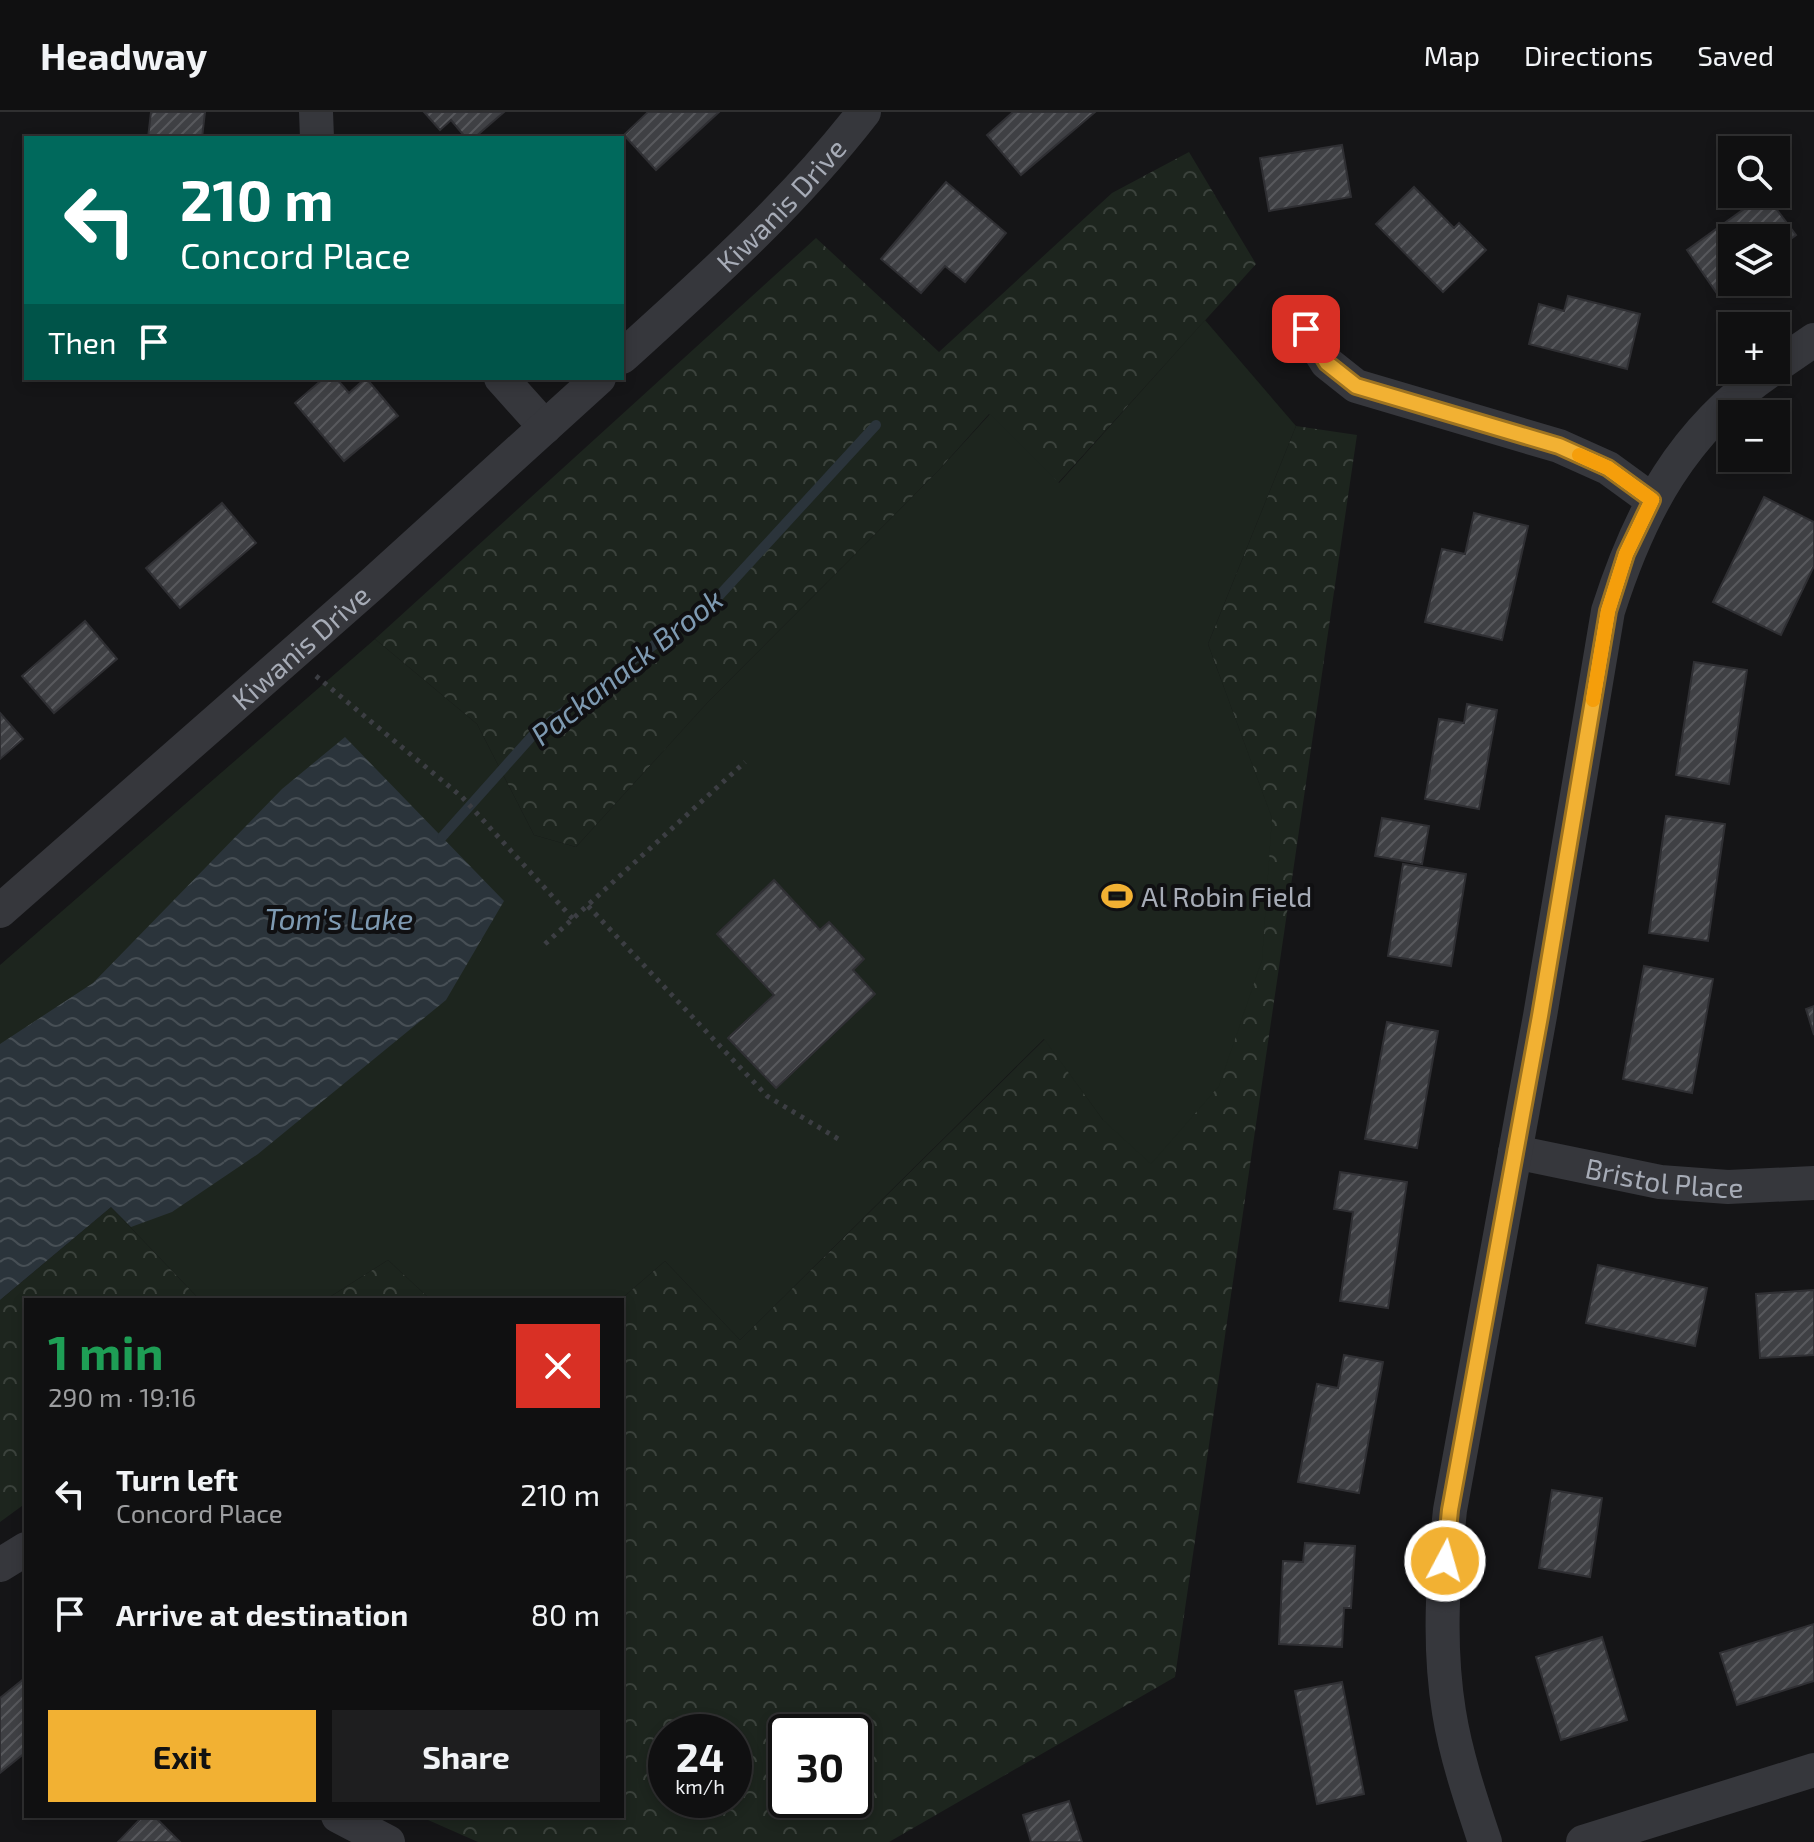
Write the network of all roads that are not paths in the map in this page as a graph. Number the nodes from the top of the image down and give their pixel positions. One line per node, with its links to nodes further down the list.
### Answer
1 (316, 112): 3 (street)
2 (864, 112): 6 (street, Kiwanis Drive)
3 (317, 136)
4 (1306, 329): 12 (street)
5 (1814, 340): 7 (street)
6 (624, 355)
7 (1790, 356)
8 (503, 380): 11 (street)
9 (597, 380): 11 (street, Kiwanis Drive)
10 (1754, 384): 12 (street)
11 (545, 427): 13 (street, Kiwanis Drive)
12 (1652, 500): 14 (street)
13 (0, 911)
14 (1515, 1152): 15 (street, Bristol Place); 21 (street)
15 (1814, 1183)
16 (24, 1550): 17 (street)
17 (0, 1565)
18 (1814, 1770): 22 (street)
19 (342, 1818): 20 (street)
20 (388, 1842)
21 (1485, 1842)
22 (1583, 1842)

